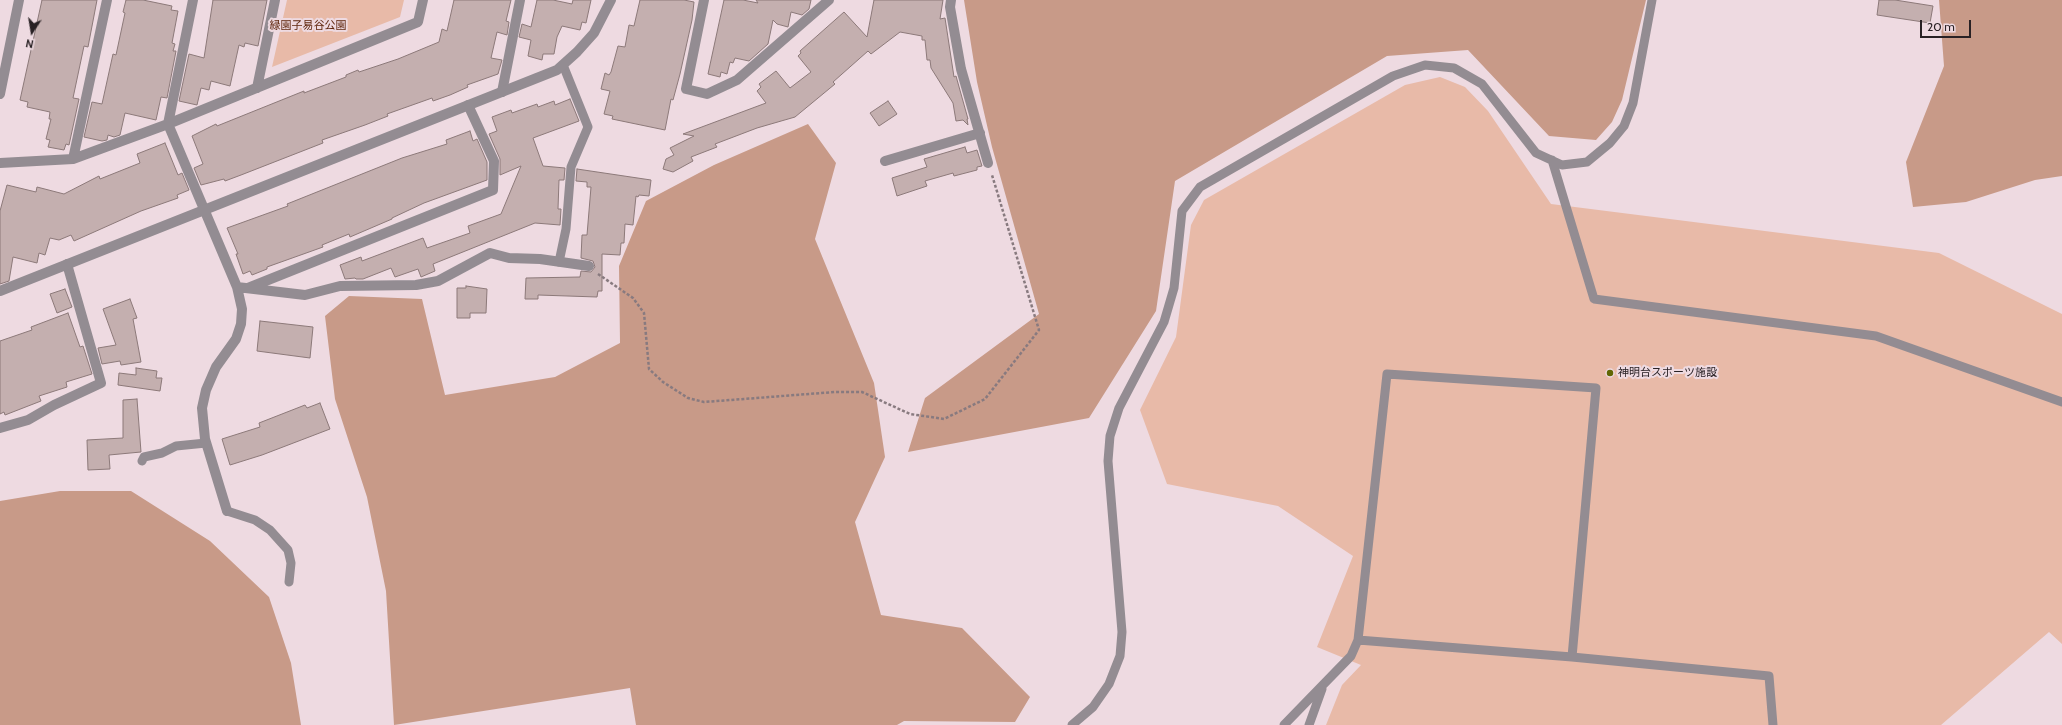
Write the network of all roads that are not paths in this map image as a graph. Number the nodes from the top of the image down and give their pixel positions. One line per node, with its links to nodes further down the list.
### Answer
1 (20, 0): 13 (street)
2 (107, 0): 19 (street)
3 (193, 0): 17 (street)
4 (275, 0): 14 (street)
5 (423, 0): 14 (street)
6 (520, 0): 15 (street)
7 (611, 0): 12 (street)
8 (704, 0): 9 (street)
9 (829, 0)
10 (951, 0): 18 (street)
11 (1652, 0): 20 (lane)
12 (563, 65): 15 (street); 25 (lane)
13 (1, 87)
14 (257, 88): 17 (street)
15 (502, 92): 16 (street)
16 (468, 105): 24 (street); 28 (street)
17 (168, 124): 19 (street); 24 (street)
18 (980, 133): 21 (street); 23 (street)
19 (73, 159): 22 (street)
20 (1552, 160): 30 (lane); 39 (lane)
21 (884, 161)
22 (0, 163)
23 (988, 163)
24 (203, 211): 26 (street); 28 (street)
25 (559, 262): 27 (street); 28 (street)
26 (67, 264): 29 (street); 31 (street)
27 (589, 266)
28 (242, 288): 32 (street)
29 (0, 291)
30 (2062, 402)
31 (0, 428)
32 (206, 443): 33 (lane); 34 (street)
33 (142, 461)
34 (227, 511): 35 (lane)
35 (289, 582)
36 (1358, 640): 37 (lane); 37 (lane); 38 (lane)
37 (1572, 657): 42 (lane)
38 (1324, 684): 40 (lane); 41 (lane)
39 (1072, 725)
40 (1284, 725)
41 (1309, 725)
42 (1773, 725)

